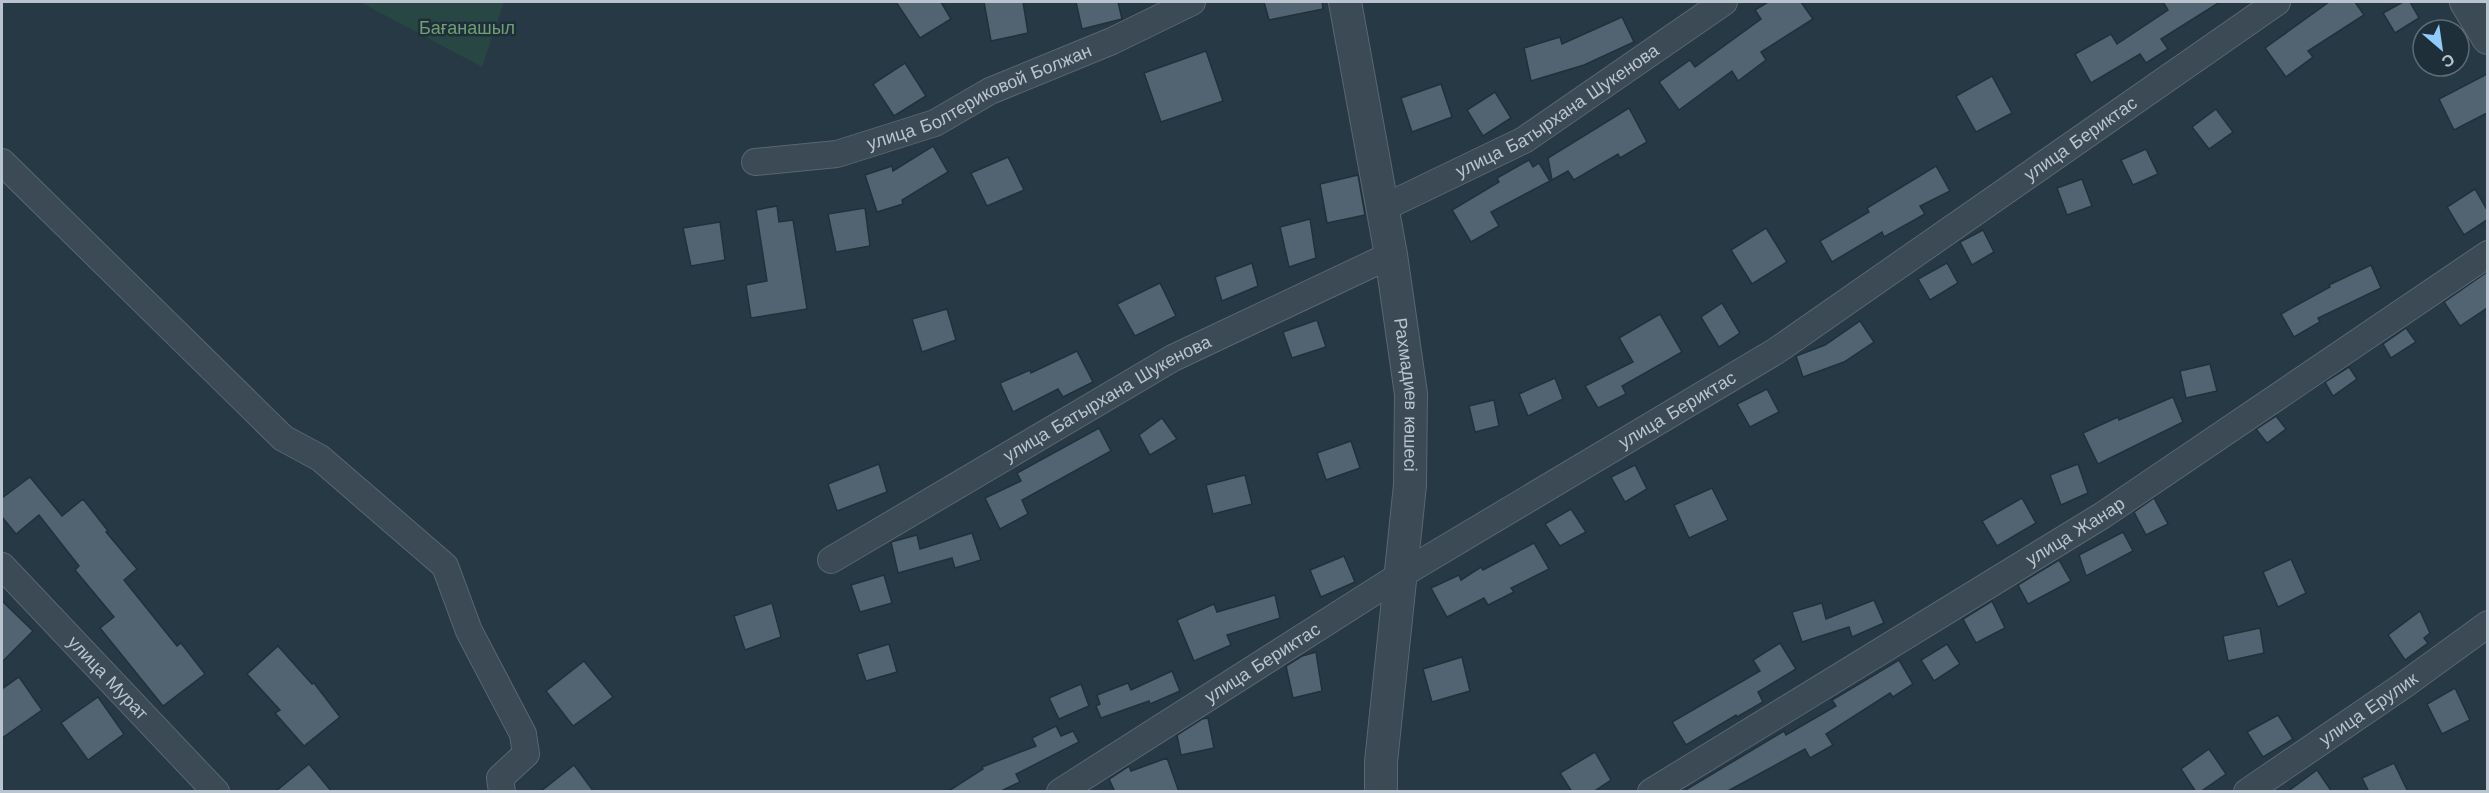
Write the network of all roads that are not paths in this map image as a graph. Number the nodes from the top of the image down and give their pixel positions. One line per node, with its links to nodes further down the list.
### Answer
1 (1192, 2): 8 (street, улица Болтериковой Болжан)
2 (1345, 2): 9 (street, Рахмадиев көшесі)
3 (1724, 2): 9 (street, улица Батырхана Шукенова)
4 (2277, 2): 14 (street, улица Бериктас)
5 (2466, 2): 6 (street)
6 (2487, 38)
7 (2, 162): 17 (street)
8 (755, 162)
9 (1383, 208): 11 (street, Рахмадиев көшесі)
10 (2487, 254): 20 (street, улица Жанар)
11 (1391, 255): 12 (street, улица Батырхана Шукенова); 14 (street, Рахмадиев көшесі)
12 (831, 560)
13 (2, 566): 16 (street, улица Мурат)
14 (1399, 576): 18 (street, улица Бериктас); 19 (street, Рахмадиев көшесі)
15 (2487, 624): 21 (street, улица Ерулик)
16 (216, 792)
17 (502, 792)
18 (1060, 792)
19 (1381, 792)
20 (1651, 792)
21 (2247, 792)

